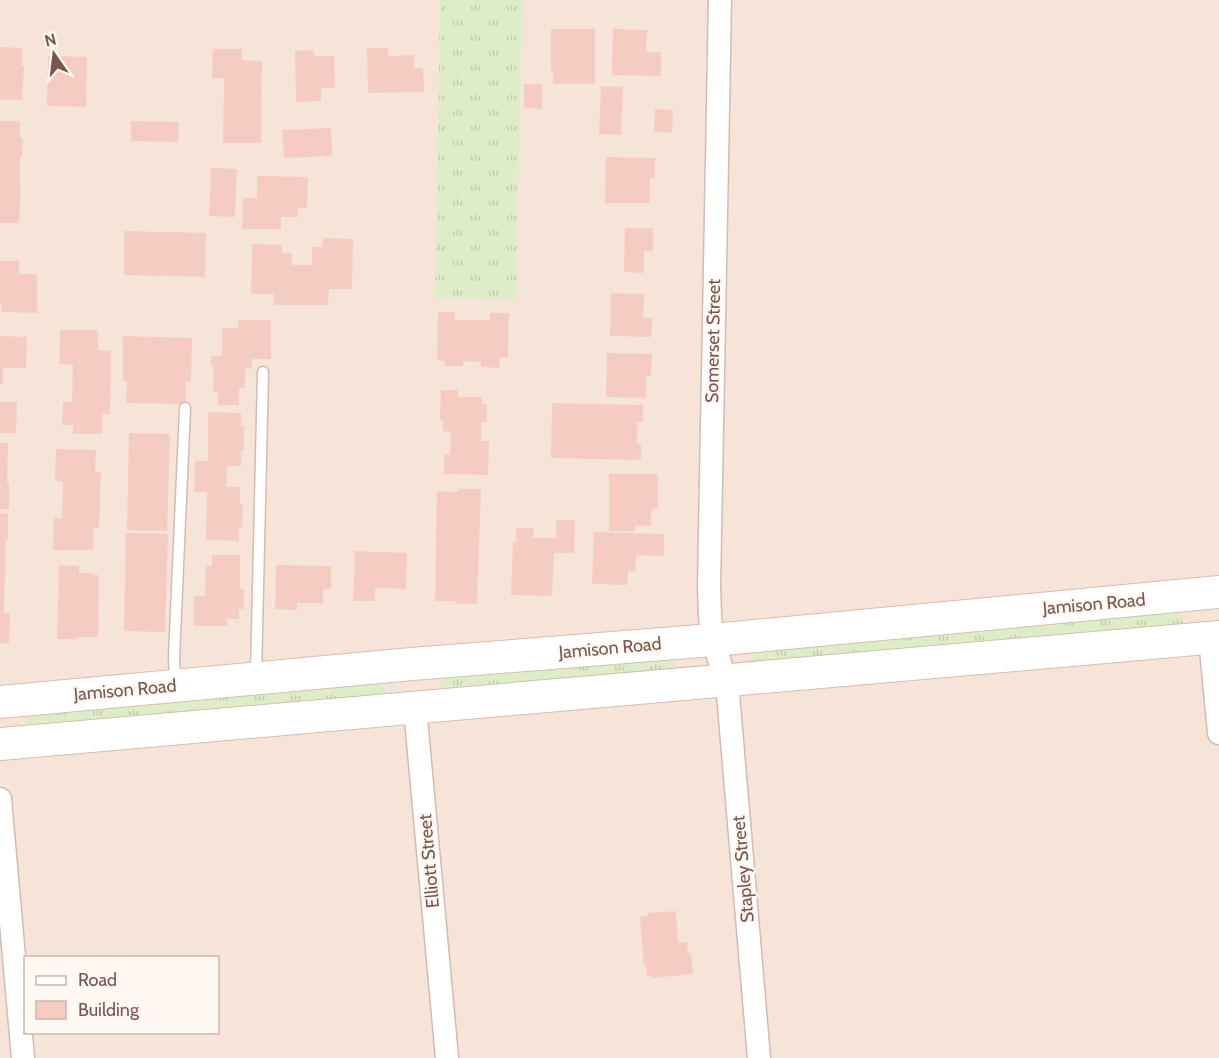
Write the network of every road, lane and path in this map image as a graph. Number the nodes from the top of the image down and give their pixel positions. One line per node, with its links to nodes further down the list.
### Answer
1 (720, 0): 6 (street, Somerset Street)
2 (263, 372): 8 (lane)
3 (185, 408): 10 (lane)
4 (1212, 593): 5 (main road); 6 (main road, Jamison Road)
5 (1214, 638): 9 (main road); 13 (street)
6 (713, 640): 7 (main road, Jamison Road); 9 (street, Somerset Street)
7 (412, 664): 8 (main road, Jamison Road); 12 (main road, Elliott Street)
8 (256, 678): 10 (main road, Jamison Road)
9 (726, 680): 12 (main road); 18 (street, Stapley Street)
10 (175, 686): 11 (main road, Jamison Road)
11 (0, 702)
12 (415, 708): 14 (main road); 17 (street, Elliott Street)
13 (1219, 734)
14 (0, 744)
15 (0, 799): 16 (street)
16 (23, 1058)
17 (447, 1058)
18 (759, 1058)

